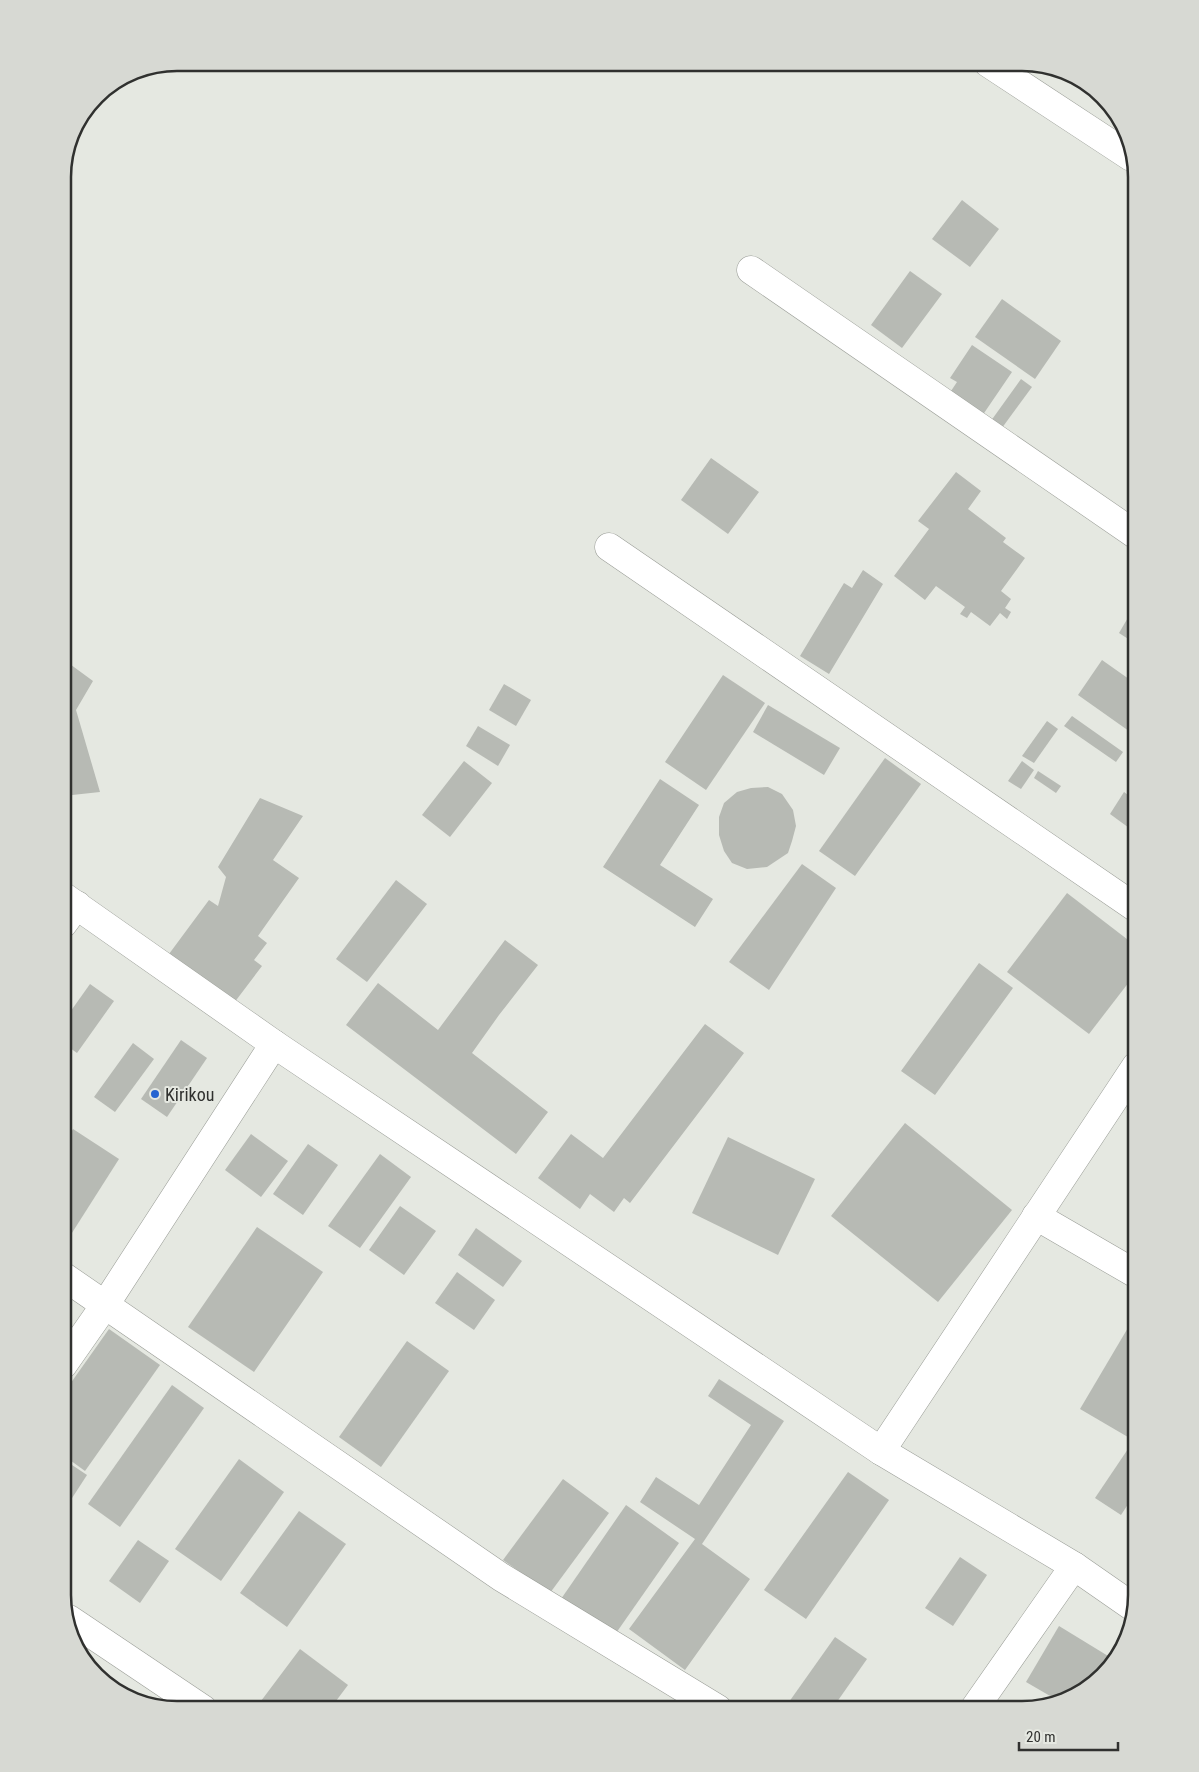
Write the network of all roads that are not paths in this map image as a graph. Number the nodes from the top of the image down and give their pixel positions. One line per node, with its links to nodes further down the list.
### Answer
1 (1000, 71): 2 (street)
2 (1125, 153)
3 (751, 270): 4 (street)
4 (1128, 529)
5 (609, 547): 6 (street)
6 (1128, 903)
7 (71, 911): 8 (street)
8 (274, 1044): 13 (street); 15 (street)
9 (1128, 1078): 10 (street)
10 (1036, 1216): 11 (street); 15 (street)
11 (1128, 1269)
12 (71, 1282): 13 (street)
13 (105, 1305): 14 (street); 20 (street)
14 (71, 1352)
15 (881, 1451): 16 (street)
16 (1074, 1566): 17 (street); 21 (street)
17 (1127, 1603)
18 (75, 1623): 19 (street)
19 (191, 1701)
20 (705, 1701)
21 (980, 1701)

